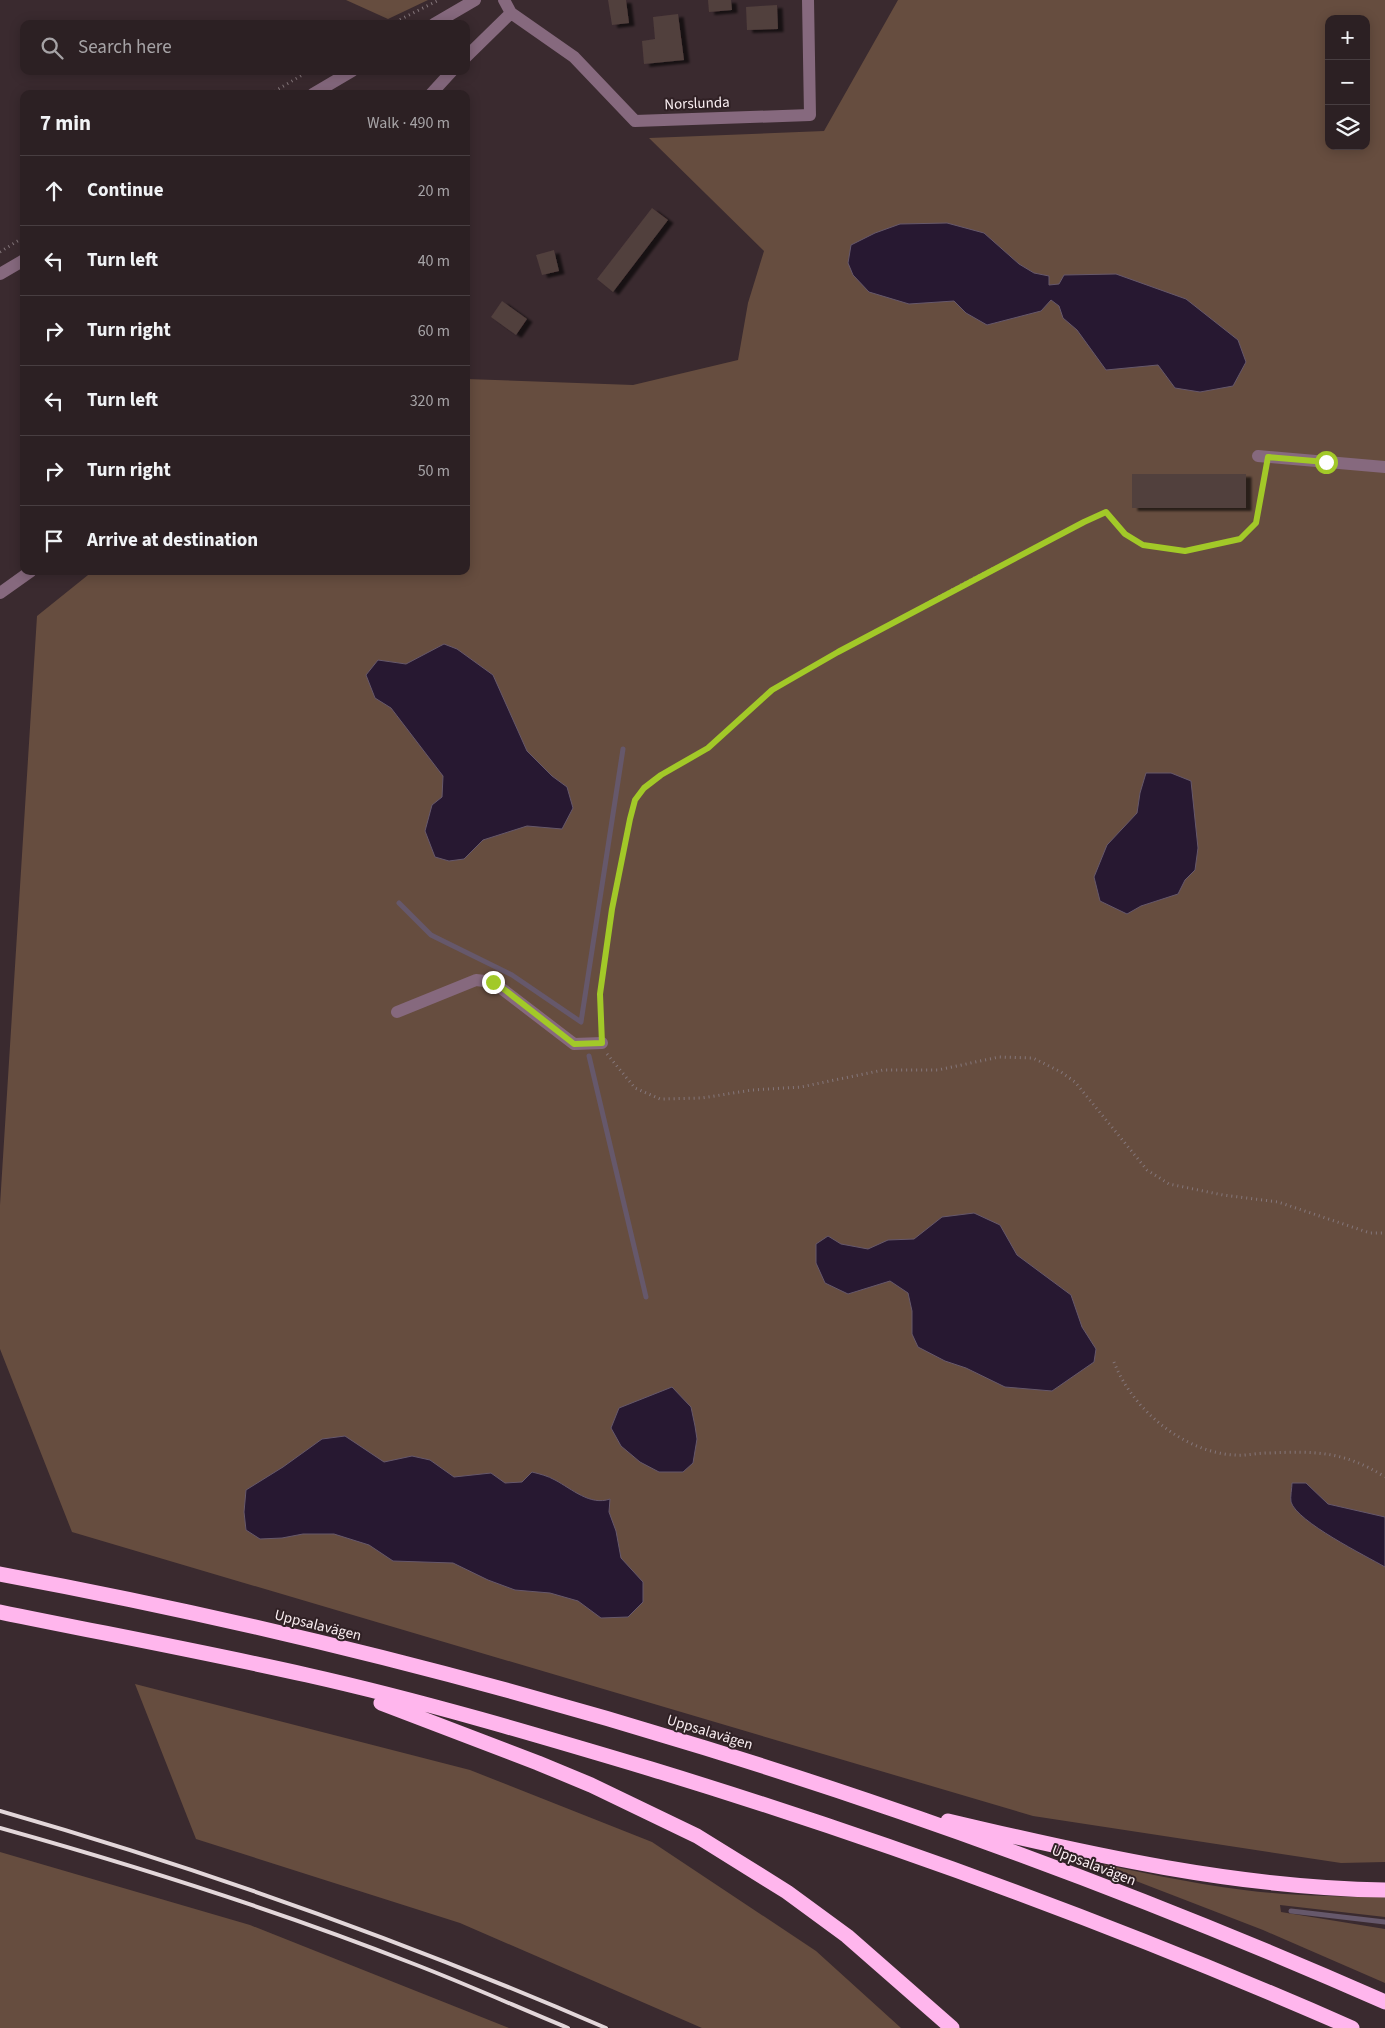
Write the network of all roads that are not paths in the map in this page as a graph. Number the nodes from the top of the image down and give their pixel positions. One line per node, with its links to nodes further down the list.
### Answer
1 (475, 0): 5 (street)
2 (504, 0): 4 (street)
3 (808, 0): 4 (street, Norslunda)
4 (511, 13): 6 (street)
5 (441, 20)
6 (470, 53)
7 (345, 75): 9 (street)
8 (448, 75): 10 (street)
9 (320, 90)
10 (435, 90)
11 (20, 262): 12 (street)
12 (0, 274)
13 (1263, 456): 14 (street)
14 (1385, 467)
15 (25, 575): 16 (street)
16 (0, 593)
17 (397, 1012): 18 (street)
18 (602, 1043)
19 (0, 1574): 22 (highway, Uppsalavägen)
20 (0, 1612): 21 (highway)
21 (309, 1676): 25 (highway); 26 (highway)
22 (871, 1803): 23 (highway); 24 (highway, Uppsalavägen)
23 (1385, 1890)
24 (1385, 2002)
25 (952, 2028)
26 (1352, 2028)

